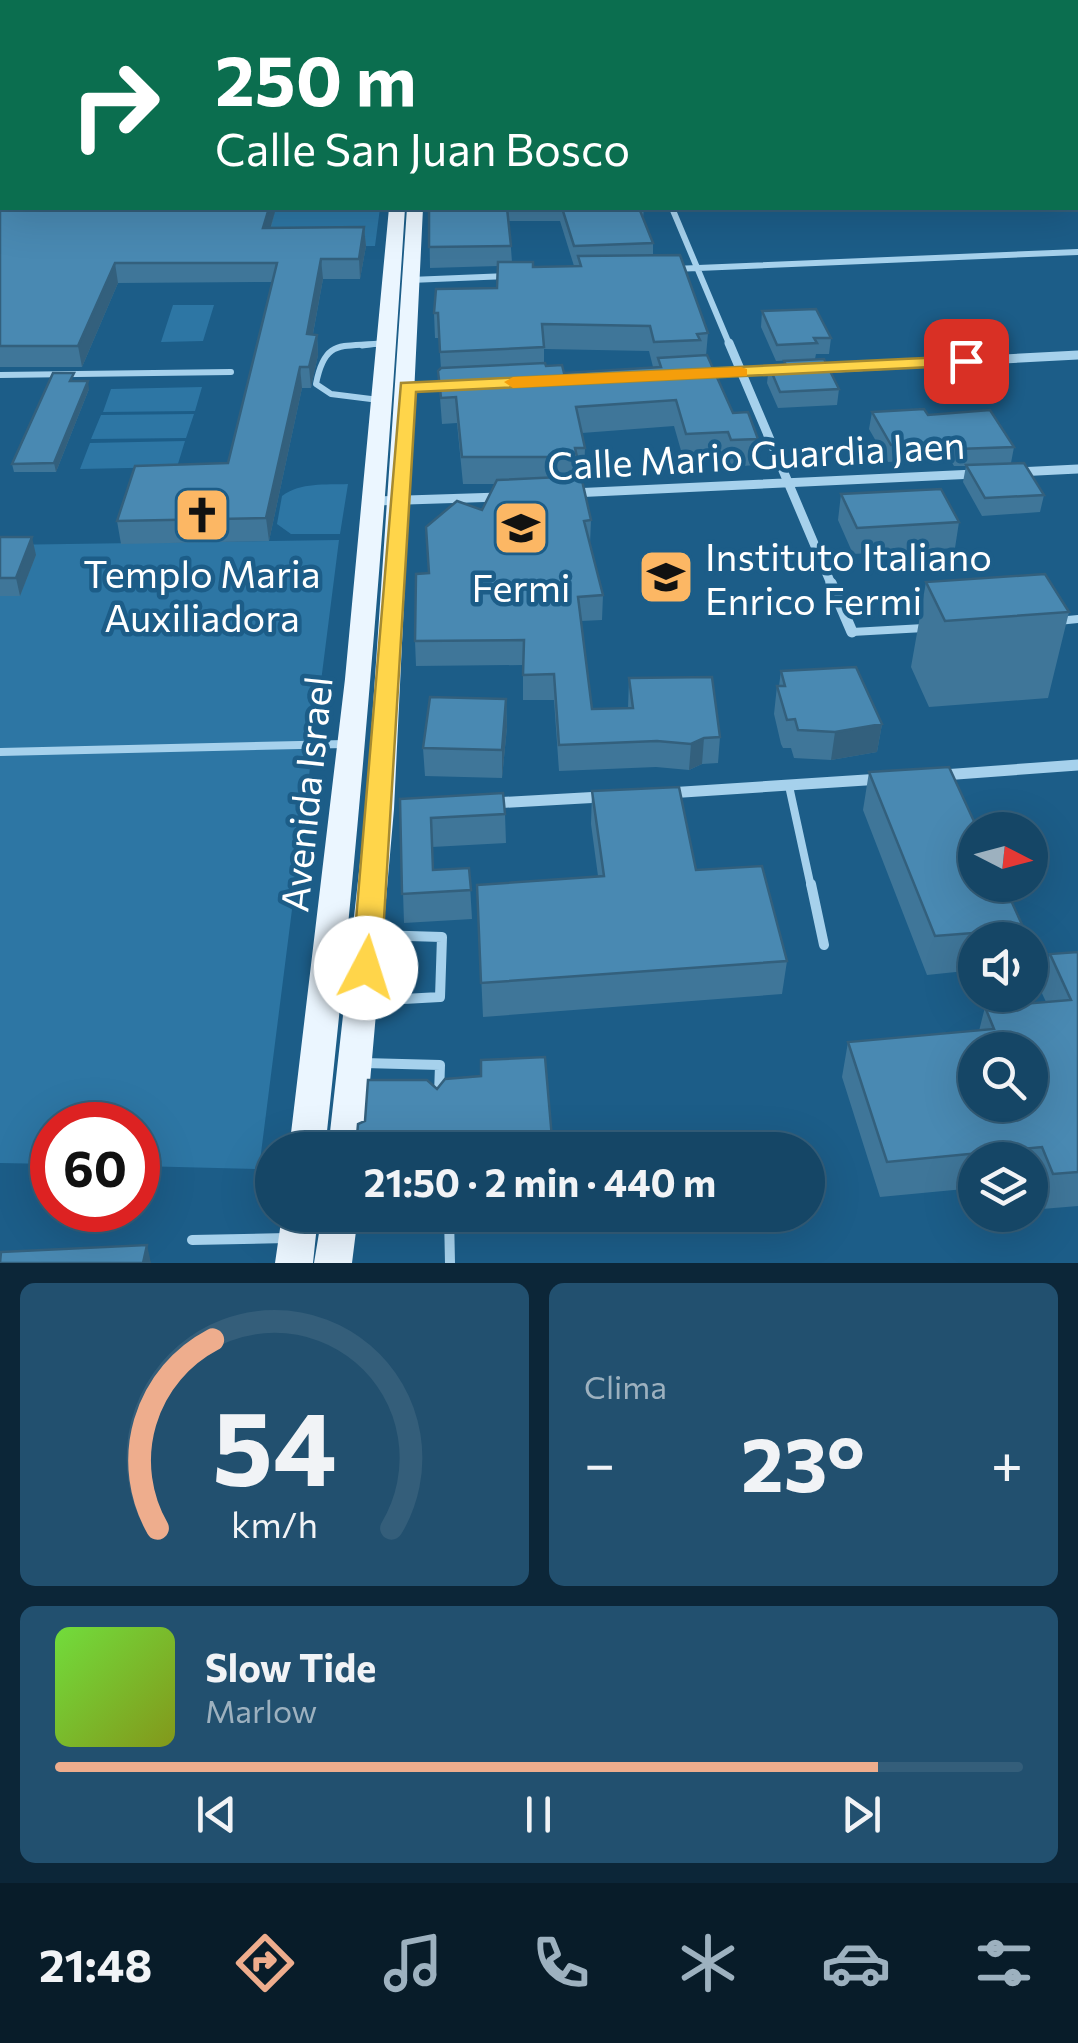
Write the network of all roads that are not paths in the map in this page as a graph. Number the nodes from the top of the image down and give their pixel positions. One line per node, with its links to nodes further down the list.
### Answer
1 (398, 210): 8 (main road, Avenida Israel)
2 (415, 210): 8 (main road, Avenida Israel)
3 (673, 210): 5 (street)
4 (1078, 252): 5 (street)
5 (696, 268): 6 (street); 12 (street)
6 (658, 270)
7 (525, 276): 8 (street)
8 (402, 280): 9 (main road, Avenida Israel); 16 (main road, Avenida Israel)
9 (390, 342): 16 (main road, Avenida Israel); 16 (lane)
10 (1078, 356): 12 (street)
11 (231, 372): 13 (lane)
12 (742, 372): 14 (street); 20 (street)
13 (0, 374)
14 (683, 375)
15 (466, 384): 16 (street)
16 (393, 391): 23 (main road, Avenida Israel)
17 (1078, 470): 18 (street, Calle Mario Guardia Jaen)
18 (1000, 473)
19 (981, 474): 20 (street, Calle Mario Guardia Jaen)
20 (786, 482): 21 (street, Calle Mario Guardia Jaen); 27 (street)
21 (550, 494)
22 (510, 496): 23 (street, Calle Mario Guardia Jaen)
23 (388, 501): 28 (main road, Avenida Israel); 37 (main road, Avenida Israel)
24 (1078, 619): 25 (lane)
25 (1040, 622)
26 (928, 628): 27 (lane)
27 (852, 632)
28 (353, 743): 29 (lane); 38 (main road, Avenida Israel)
29 (0, 752)
30 (1078, 764): 31 (street)
31 (924, 776)
32 (905, 778): 33 (street)
33 (789, 786): 34 (street); 40 (lane)
34 (653, 794)
35 (614, 796): 36 (street)
36 (477, 804)
37 (390, 809): 38 (street); 39 (main road, Avenida Israel)
38 (348, 811): 44 (main road, Avenida Israel)
39 (370, 935): 41 (main road, Avenida Israel); 41 (lane)
40 (824, 945)
41 (363, 1002): 42 (main road, Avenida Israel)
42 (355, 1063): 43 (lane); 45 (main road, Avenida Israel)
43 (438, 1110)
44 (309, 1132)
45 (348, 1132)
46 (340, 1232): 50 (main road)
47 (449, 1232): 51 (lane)
48 (297, 1239): 49 (lane)
49 (192, 1240)
50 (333, 1263)
51 (450, 1263)

